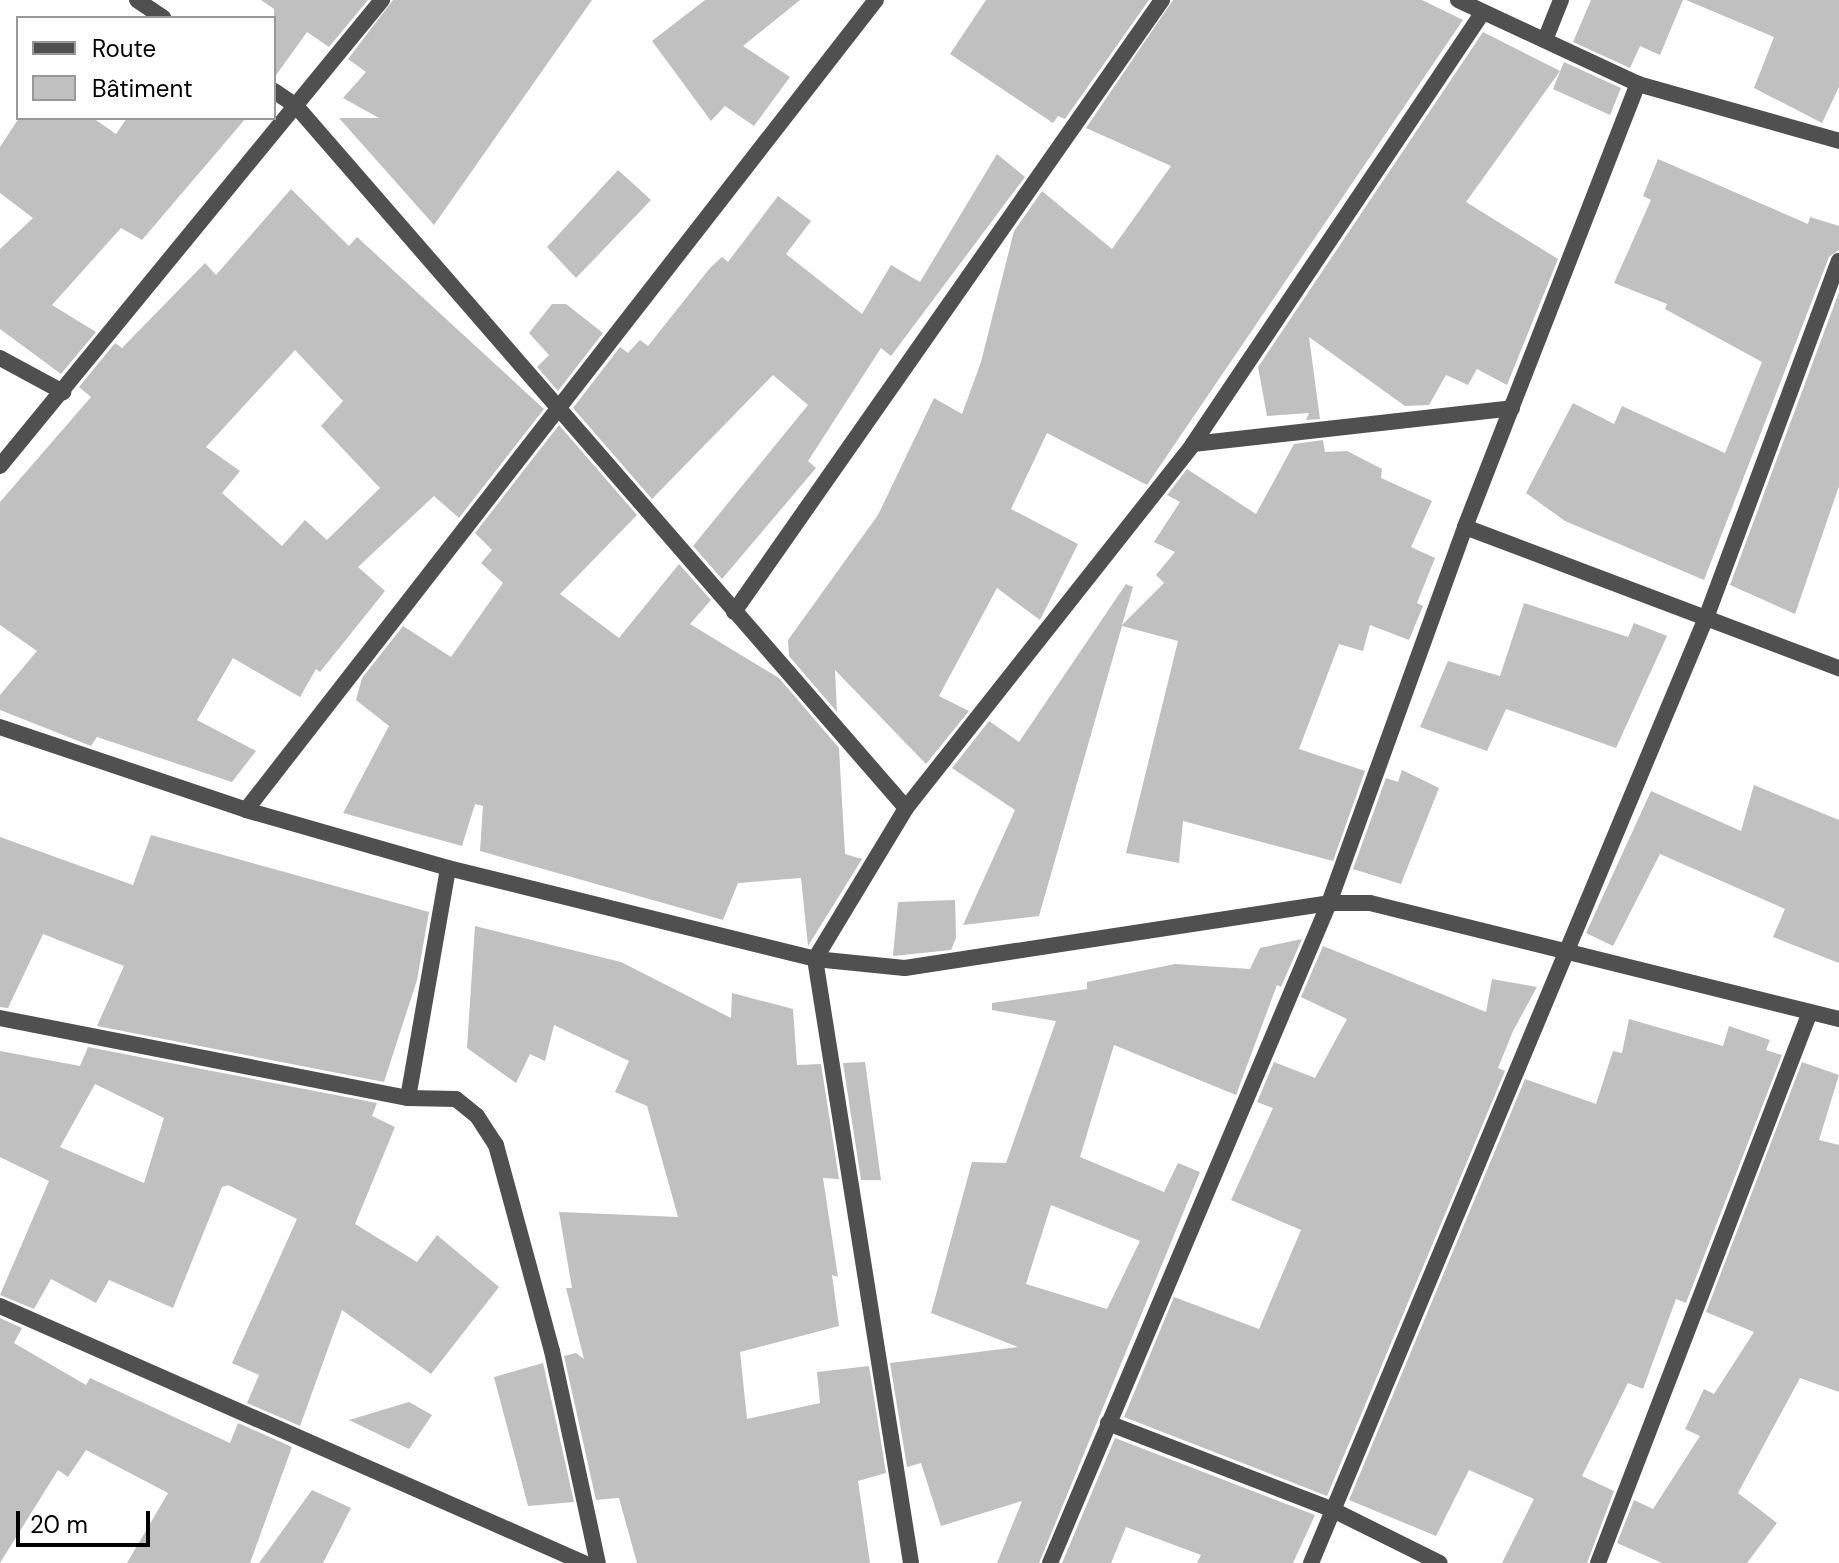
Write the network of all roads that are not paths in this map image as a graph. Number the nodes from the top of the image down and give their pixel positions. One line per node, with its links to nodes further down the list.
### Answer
1 (137, 0): 8 (street)
2 (382, 0): 12 (street)
3 (876, 0): 18 (street)
4 (1162, 0): 22 (street)
5 (1458, 0): 7 (street)
6 (1561, 0): 9 (street)
7 (1483, 12): 9 (street); 19 (street)
8 (161, 16)
9 (1545, 40): 10 (street)
10 (1638, 84): 13 (street); 17 (street)
11 (276, 92): 12 (street)
12 (296, 106): 16 (street); 18 (street)
13 (1839, 141)
14 (1839, 261): 23 (street)
15 (0, 358): 16 (street)
16 (63, 392): 20 (street)
17 (1512, 408): 19 (street); 21 (street)
18 (559, 411): 22 (street); 27 (street)
19 (1193, 444): 26 (street)
20 (0, 466)
21 (1465, 527): 23 (street); 29 (street)
22 (734, 612): 26 (street)
23 (1706, 618): 24 (street); 30 (street)
24 (1839, 668)
25 (0, 727): 27 (street)
26 (906, 808): 31 (street)
27 (246, 810): 28 (street)
28 (448, 868): 31 (street); 35 (street)
29 (1329, 903): 30 (street); 31 (street); 37 (street)
30 (1565, 948): 32 (street); 38 (street)
31 (815, 959): 41 (street)
32 (1810, 1012): 34 (street); 45 (street)
33 (0, 1018): 35 (street)
34 (1839, 1019)
35 (408, 1098): 40 (street)
36 (0, 1306): 39 (street)
37 (1108, 1423): 38 (street); 42 (street)
38 (1333, 1510): 43 (street); 44 (street)
39 (584, 1563)
40 (598, 1563)
41 (911, 1563)
42 (1050, 1563)
43 (1311, 1563)
44 (1440, 1563)
45 (1598, 1563)

